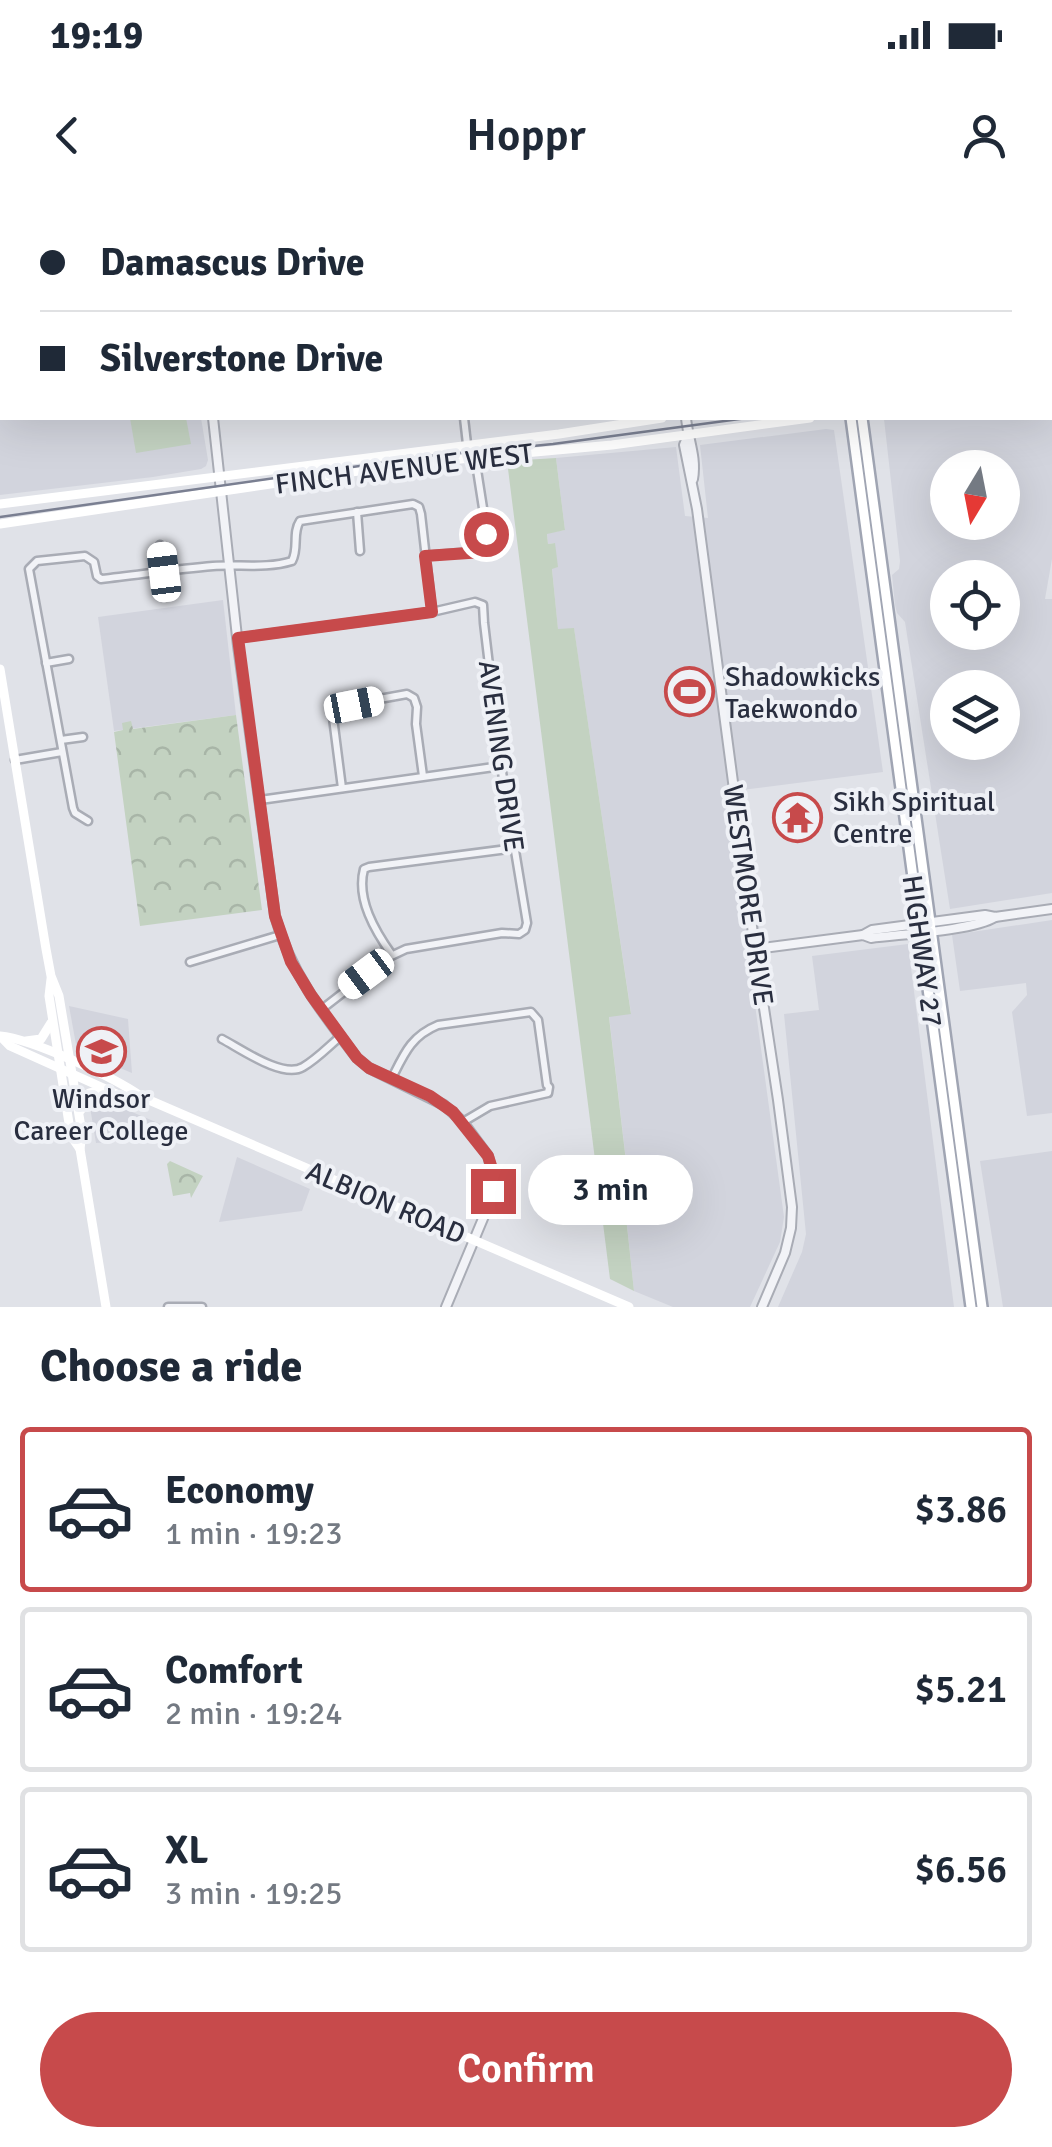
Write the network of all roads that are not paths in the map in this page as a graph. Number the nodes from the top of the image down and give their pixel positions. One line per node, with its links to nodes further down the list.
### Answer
1 (213, 420): 11 (street)
2 (464, 420): 9 (street)
3 (649, 420): 9 (main road, FINCH AVENUE WEST)
4 (686, 420): 8 (street, WESTMORE DRIVE)
5 (796, 420): 8 (main road, FINCH AVENUE WEST)
6 (851, 420): 38 (main road, HIGHWAY 27)
7 (862, 420): 37 (main road, HIGHWAY 27)
8 (688, 435): 10 (main road, FINCH AVENUE WEST); 40 (street, WESTMORE DRIVE)
9 (466, 444): 11 (main road, FINCH AVENUE WEST)
10 (474, 456): 12 (main road, FINCH AVENUE WEST); 18 (street)
11 (220, 475): 12 (street); 13 (main road, FINCH AVENUE WEST)
12 (222, 492): 15 (main road, FINCH AVENUE WEST); 19 (street)
13 (0, 504)
14 (358, 512): 17 (street); 18 (street); 19 (street)
15 (0, 524)
16 (160, 545): 20 (street)
17 (360, 551)
18 (425, 556): 21 (street)
19 (231, 567): 20 (street); 22 (street)
20 (164, 572): 24 (street)
21 (432, 612): 22 (street, AVENING DRIVE); 30 (street, AVENING DRIVE)
22 (238, 638): 33 (street)
23 (69, 659): 24 (street)
24 (46, 663): 27 (street)
25 (0, 669): 29 (main road)
26 (83, 737): 27 (street)
27 (61, 740): 28 (street)
28 (62, 752): 29 (street); 34 (street)
29 (15, 760): 43 (main road)
30 (501, 766): 31 (street); 35 (street, AVENING DRIVE)
31 (423, 776): 32 (street); 32 (street)
32 (342, 788): 33 (street)
33 (260, 800): 39 (street)
34 (88, 820)
35 (515, 848): 41 (street, AVENING DRIVE); 41 (street)
36 (1052, 909): 37 (street)
37 (932, 927): 38 (street); 68 (main road, HIGHWAY 27)
38 (920, 928): 40 (street); 67 (main road, HIGHWAY 27)
39 (280, 935): 42 (street); 44 (street)
40 (755, 949): 66 (street, WESTMORE DRIVE)
41 (392, 955): 44 (street, AVENING DRIVE)
42 (190, 962)
43 (51, 976): 45 (main road); 51 (main road)
44 (322, 1009): 46 (street)
45 (53, 1019): 49 (main road); 50 (main road)
46 (342, 1036): 48 (street); 54 (street)
47 (1, 1037): 49 (main road, ALBION ROAD); 52 (main road, ALBION ROAD)
48 (222, 1039)
49 (24, 1041): 50 (main road, ALBION ROAD)
50 (59, 1056): 51 (main road, ALBION ROAD); 52 (main road)
51 (70, 1061): 53 (main road); 56 (main road, ALBION ROAD)
52 (61, 1069): 53 (main road, ALBION ROAD); 59 (main road)
53 (72, 1074): 55 (main road, ALBION ROAD); 57 (main road)
54 (392, 1078): 58 (street); 58 (street)
55 (108, 1090): 56 (main road, ALBION ROAD); 57 (main road)
56 (142, 1097): 60 (main road, ALBION ROAD)
57 (80, 1118): 59 (main road)
58 (463, 1122): 60 (street)
59 (80, 1148): 61 (main road)
60 (474, 1240): 64 (street); 65 (main road, ALBION ROAD)
61 (106, 1307)
62 (168, 1307): 63 (street)
63 (198, 1307)
64 (446, 1307)
65 (629, 1307)
66 (762, 1307)
67 (971, 1307)
68 (982, 1307)

